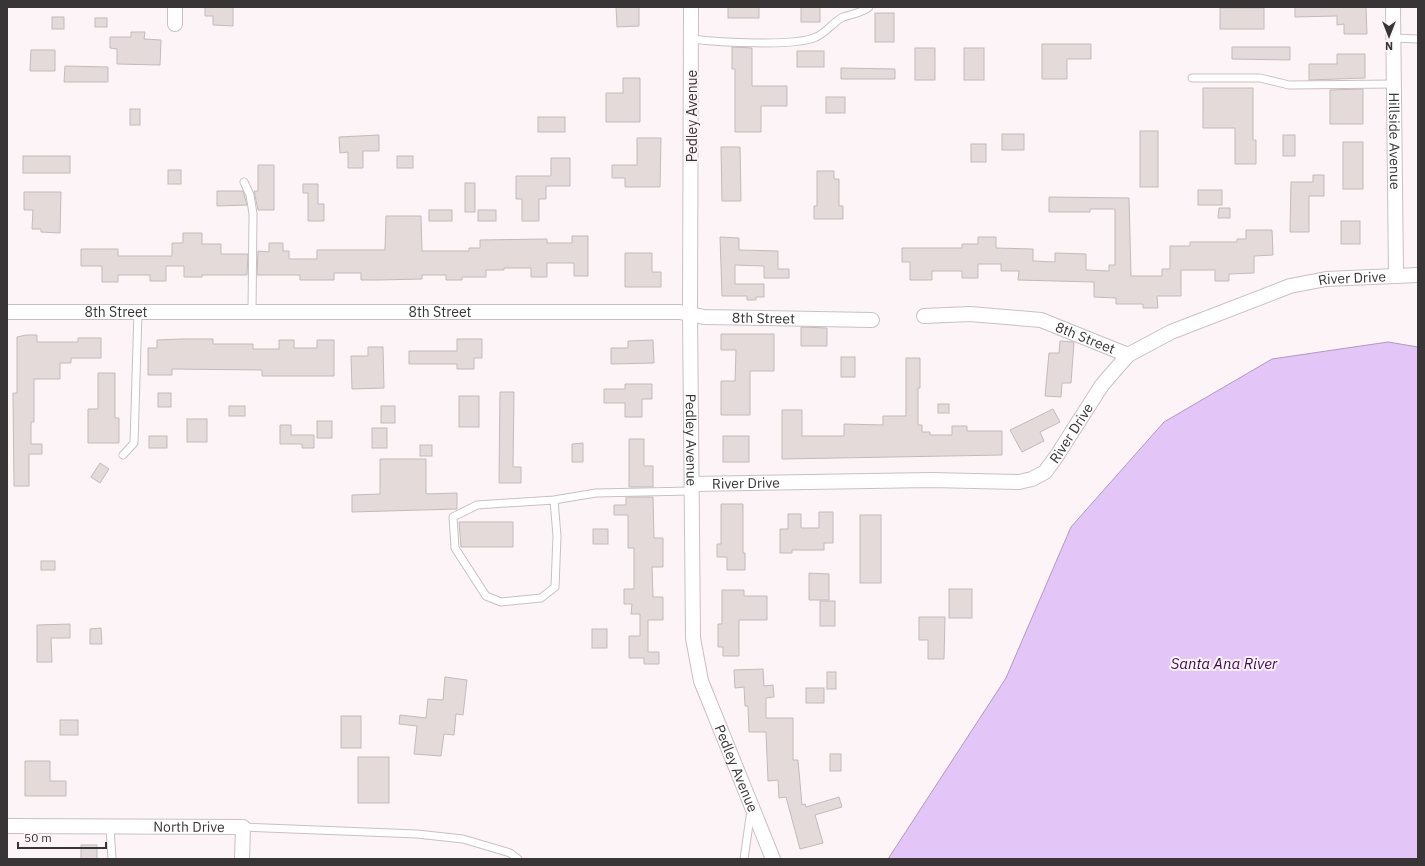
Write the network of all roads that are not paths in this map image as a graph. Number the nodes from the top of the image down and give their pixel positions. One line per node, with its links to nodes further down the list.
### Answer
1 (175, 7): 5 (street)
2 (691, 7): 7 (street, Pedley Avenue)
3 (869, 7): 7 (lane)
4 (1393, 7): 6 (street, Hillside Avenue)
5 (175, 24)
6 (1393, 38): 8 (lane); 10 (street, Hillside Avenue)
7 (691, 39): 17 (street, Pedley Avenue)
8 (1418, 39)
9 (1192, 78): 10 (lane)
10 (1394, 84): 12 (street, Hillside Avenue)
11 (244, 182): 16 (lane)
12 (1396, 275): 13 (street, River Drive); 20 (street, River Drive)
13 (1418, 275)
14 (7, 312): 15 (street, 8th Street)
15 (138, 312): 16 (street, 8th Street); 21 (lane)
16 (252, 312): 17 (street, 8th Street)
17 (690, 314): 19 (street, 8th Street); 22 (street, Pedley Avenue)
18 (924, 316): 20 (street, 8th Street)
19 (872, 320)
20 (1128, 355): 22 (street, River Drive)
21 (123, 455)
22 (692, 488): 23 (lane); 24 (street, Pedley Avenue)
23 (554, 500): 23 (lane)
24 (752, 806): 31 (lane); 32 (street, Pedley Avenue)
25 (7, 826): 26 (street, North Drive)
26 (110, 827): 27 (street, North Drive); 28 (lane)
27 (243, 827): 29 (street, North Drive); 30 (lane)
28 (112, 859)
29 (242, 859)
30 (518, 859)
31 (744, 859)
32 (773, 859)

